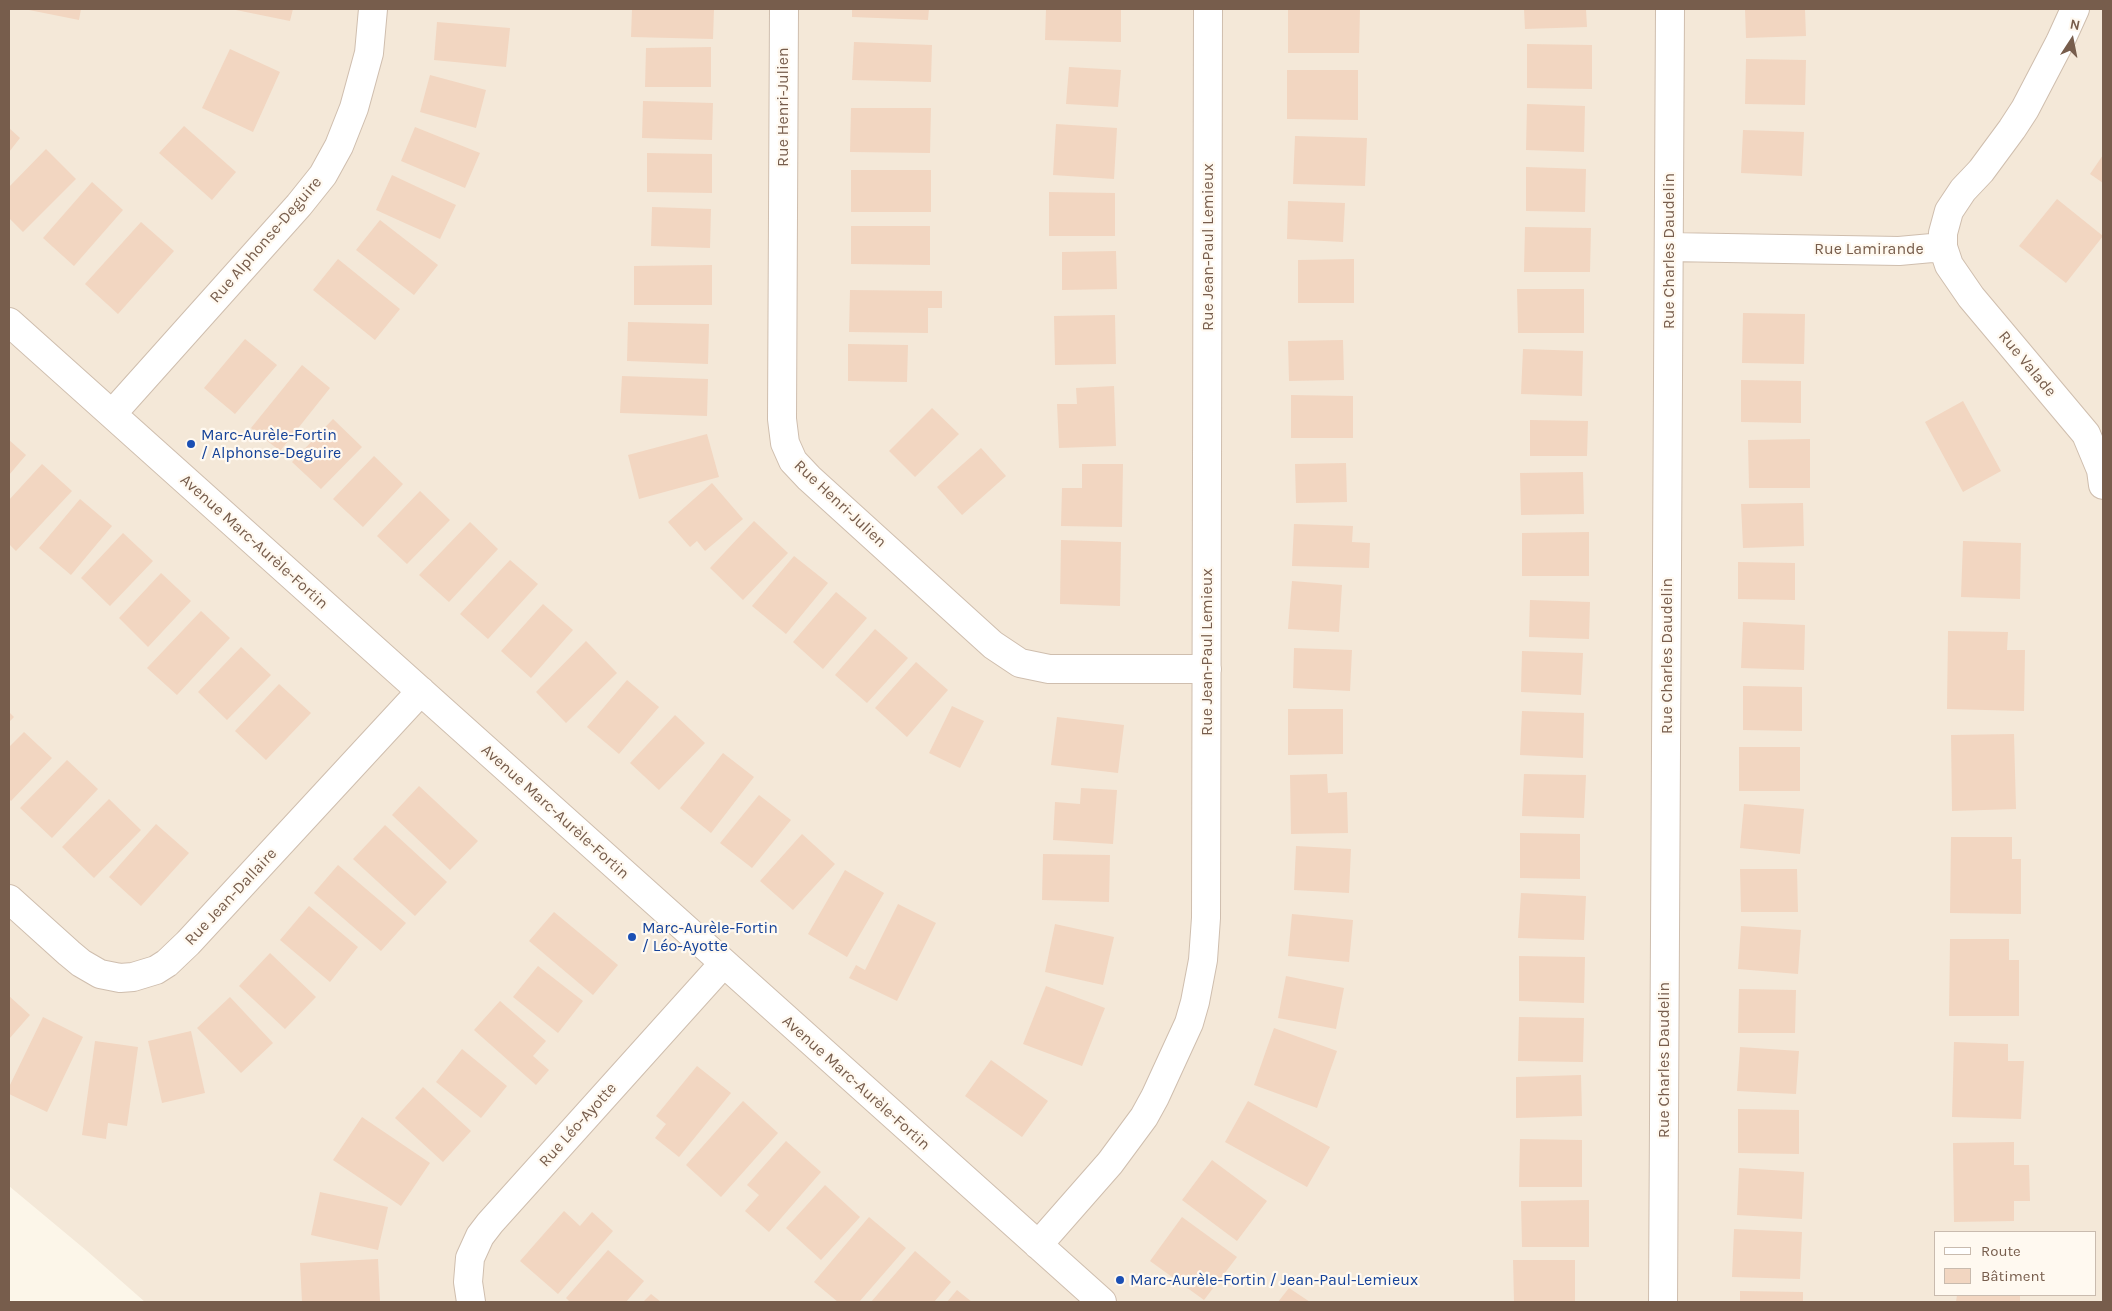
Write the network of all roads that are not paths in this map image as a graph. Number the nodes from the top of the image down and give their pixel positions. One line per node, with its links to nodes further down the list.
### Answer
1 (373, 9): 9 (street, Rue Alphonse-Deguire)
2 (784, 9): 11 (street, Rue Henri-Julien)
3 (1208, 9): 11 (street, Rue Jean-Paul Lemieux)
4 (1670, 9): 6 (street, Rue Charles Daudelin)
5 (2075, 9): 7 (street, Rue Lamirande)
6 (1669, 247): 7 (street, Rue Lamirande); 18 (street, Rue Charles Daudelin)
7 (1943, 247): 10 (street, Rue Valade)
8 (9, 322): 9 (street, Avenue Marc-Aurèle-Fortin)
9 (112, 414): 12 (street, Avenue Marc-Aurèle-Fortin)
10 (2103, 485)
11 (1207, 669): 15 (street, Rue Jean-Paul Lemieux)
12 (421, 691): 13 (street, Rue Jean-Dallaire); 14 (street, Avenue Marc-Aurèle-Fortin)
13 (9, 899)
14 (723, 964): 15 (street, Avenue Marc-Aurèle-Fortin); 16 (street, Rue Léo-Ayotte)
15 (1038, 1245): 17 (street, Avenue Marc-Aurèle-Fortin)
16 (471, 1302)
17 (1102, 1302)
18 (1662, 1302)

